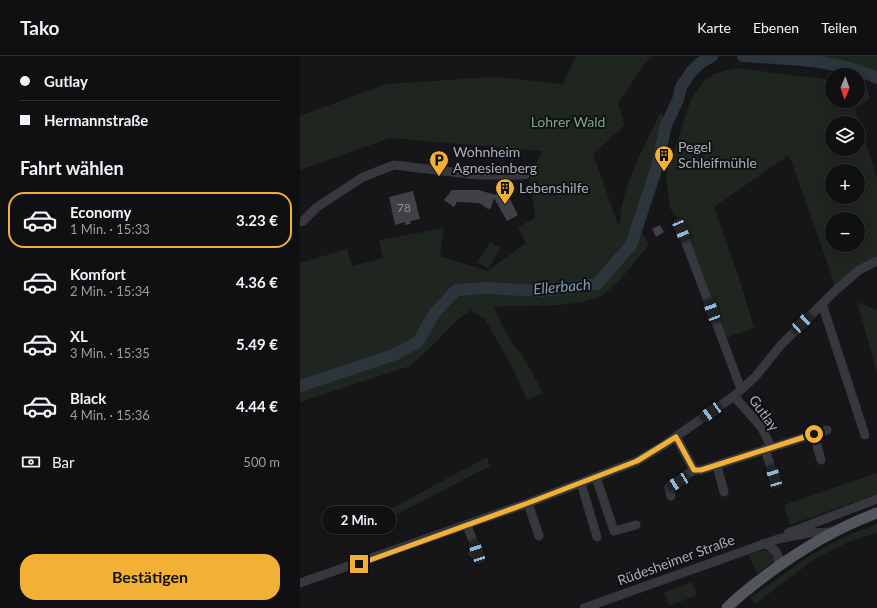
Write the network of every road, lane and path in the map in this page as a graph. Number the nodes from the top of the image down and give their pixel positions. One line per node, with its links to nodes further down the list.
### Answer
1 (525, 175): 2 (street)
2 (300, 222)
3 (681, 230): 6 (street)
4 (877, 261): 5 (street)
5 (822, 304): 6 (street); 10 (street)
6 (741, 389): 7 (street)
7 (734, 396): 11 (street); 12 (street, Gutlay)
8 (827, 430): 9 (street, Gutlay)
9 (814, 434): 12 (street, Gutlay); 13 (street)
10 (865, 435)
11 (676, 437): 15 (street); 16 (street)
12 (768, 448): 14 (street, Gutlay); 17 (street, Gutlay)
13 (821, 460)
14 (717, 466): 15 (street, Gutlay); 19 (street)
15 (694, 470): 20 (street, Gutlay)
16 (596, 477): 18 (street); 25 (street)
17 (774, 477)
18 (581, 483): 22 (street); 28 (street)
19 (724, 492)
20 (671, 496)
21 (877, 499): 29 (street, Rüdesheimer Straße)
22 (528, 503): 24 (street); 27 (street)
23 (877, 513): 26 (main road)
24 (467, 525): 31 (street); 33 (street)
25 (636, 525)
26 (832, 532): 29 (street, Rüdesheimer Straße); 32 (main road)
27 (539, 536)
28 (596, 537)
29 (778, 539): 30 (street, Rüdesheimer Straße)
30 (764, 544): 32 (street); 34 (street, Rüdesheimer Straße)
31 (473, 553)
32 (776, 568): 36 (main road)
33 (300, 583)
34 (596, 606): 35 (street, Rüdesheimer Straße)
35 (584, 608)
36 (727, 608)

